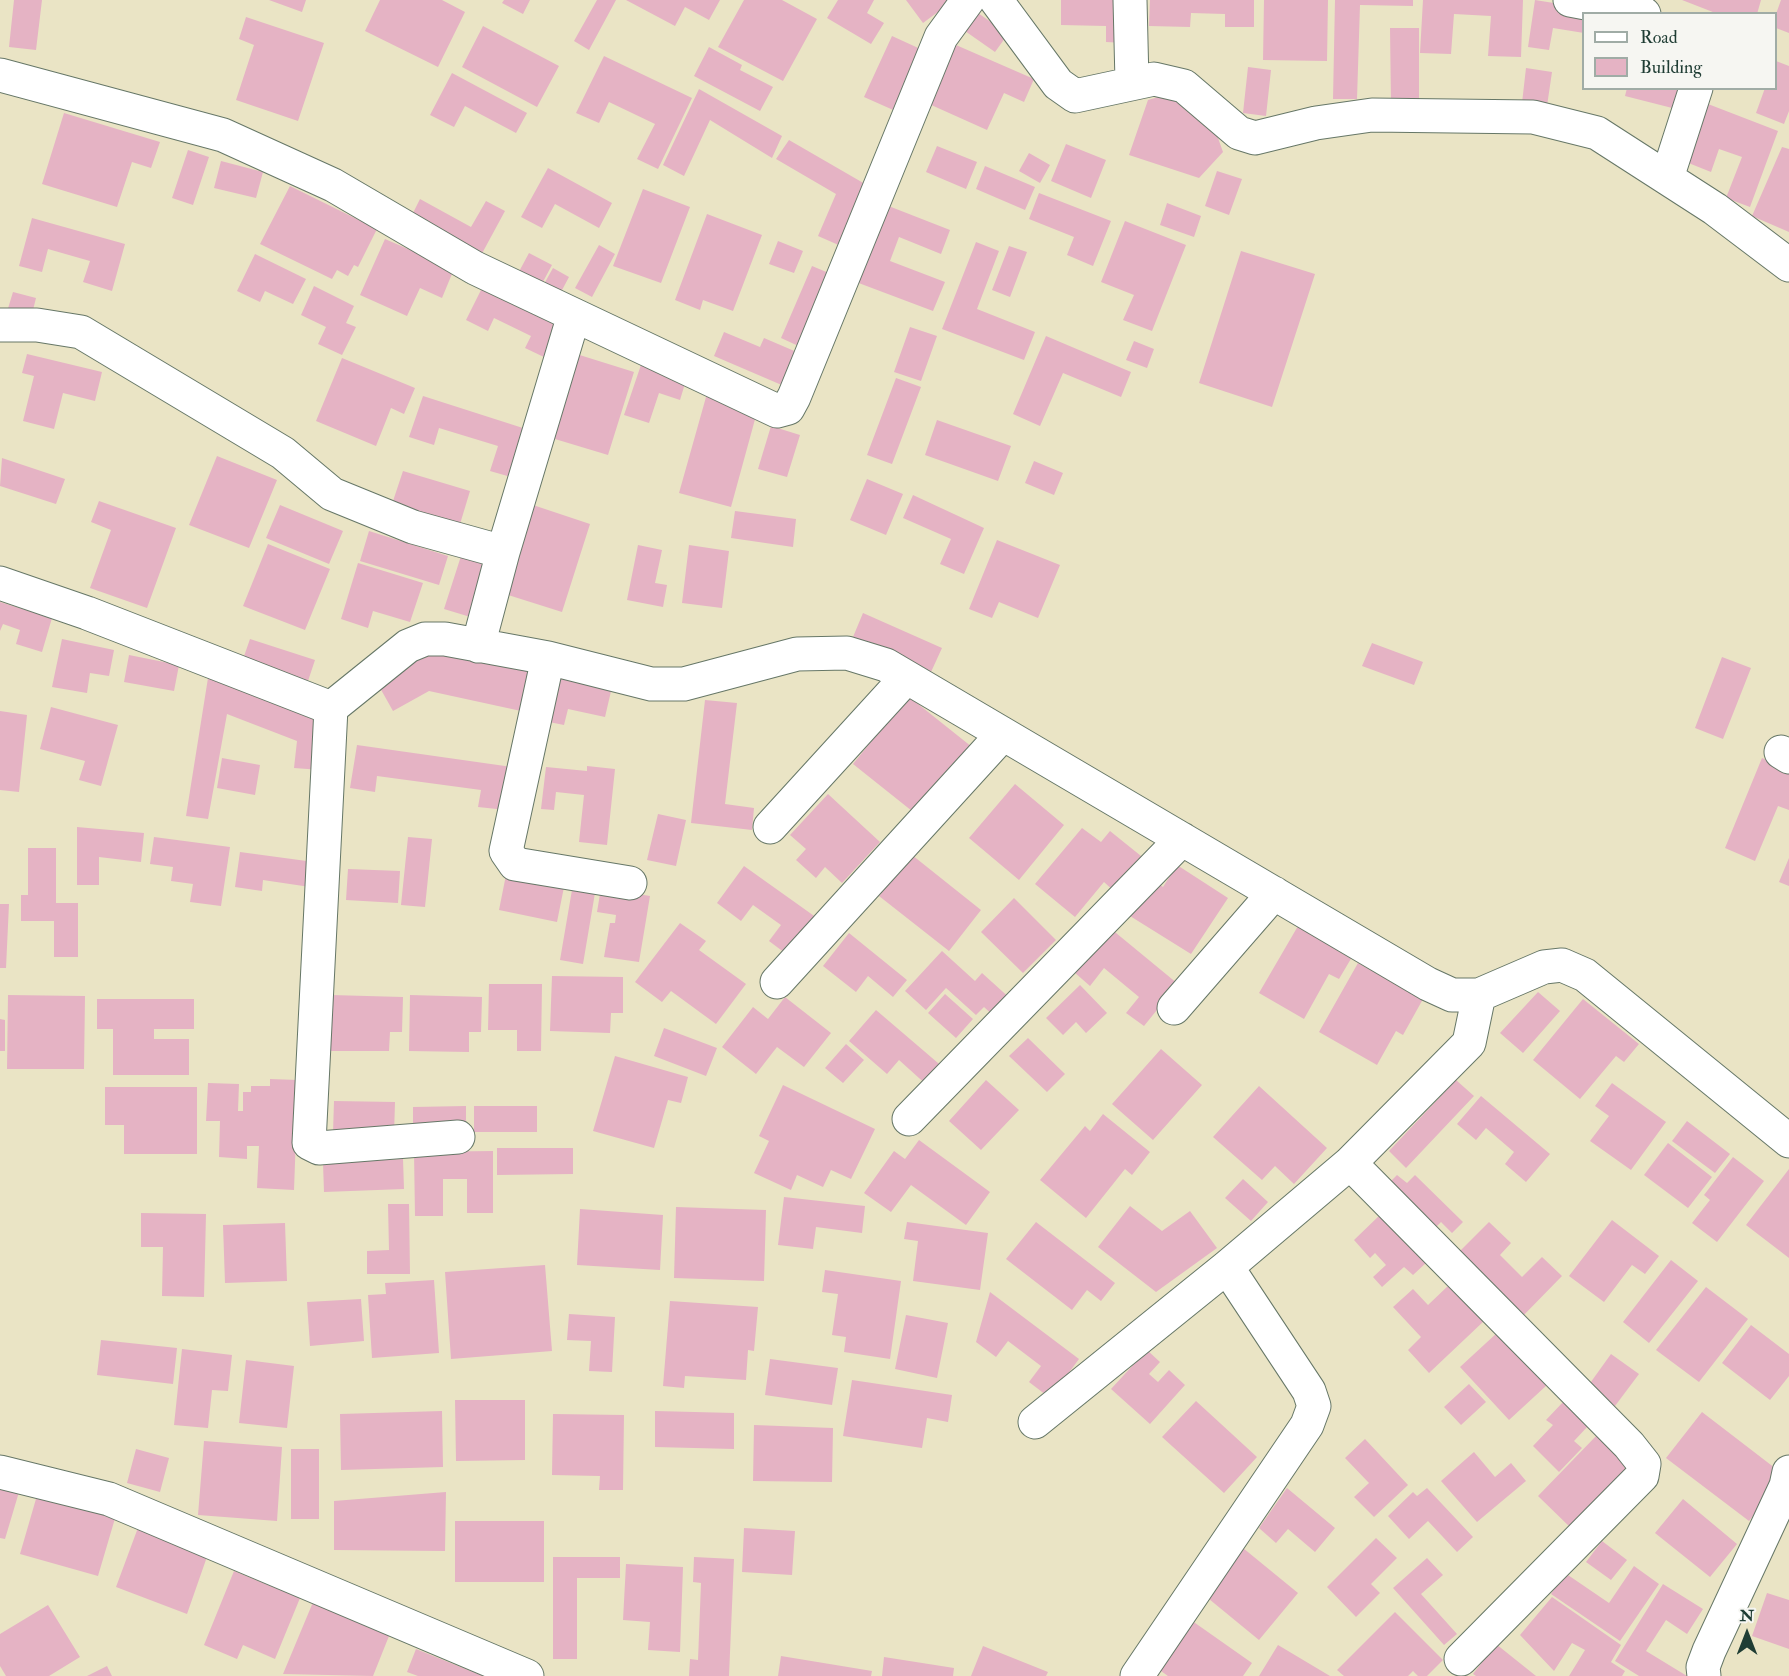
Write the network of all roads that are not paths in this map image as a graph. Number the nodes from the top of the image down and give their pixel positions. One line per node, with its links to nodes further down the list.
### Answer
1 (968, 0): 11 (street)
2 (996, 0): 7 (street)
3 (1130, 0): 7 (street)
4 (1570, 0): 5 (street)
5 (1633, 12)
6 (0, 75): 11 (street)
7 (1132, 82): 9 (street)
8 (1695, 90): 9 (street)
9 (1667, 178): 10 (street)
10 (1789, 265)
11 (574, 315): 13 (street)
12 (0, 325): 13 (street)
13 (503, 552): 15 (street)
14 (0, 583): 18 (street)
15 (478, 646): 16 (street); 18 (street)
16 (548, 658): 17 (street); 22 (street)
17 (906, 678): 19 (street); 20 (street)
18 (331, 708): 28 (street)
19 (1003, 734): 21 (street); 24 (street)
20 (770, 827)
21 (1182, 839): 23 (street); 27 (street)
22 (630, 883)
23 (1274, 893): 25 (street); 26 (street)
24 (777, 982)
25 (1479, 995): 29 (street); 30 (street)
26 (1174, 1008)
27 (909, 1119)
28 (458, 1137)
29 (1789, 1141)
30 (1350, 1163): 31 (street); 35 (street)
31 (1227, 1267): 32 (street); 37 (street)
32 (1035, 1422)
33 (0, 1472): 36 (street)
34 (1789, 1472): 38 (street)
35 (1461, 1659)
36 (528, 1676)
37 (1137, 1676)
38 (1704, 1676)

